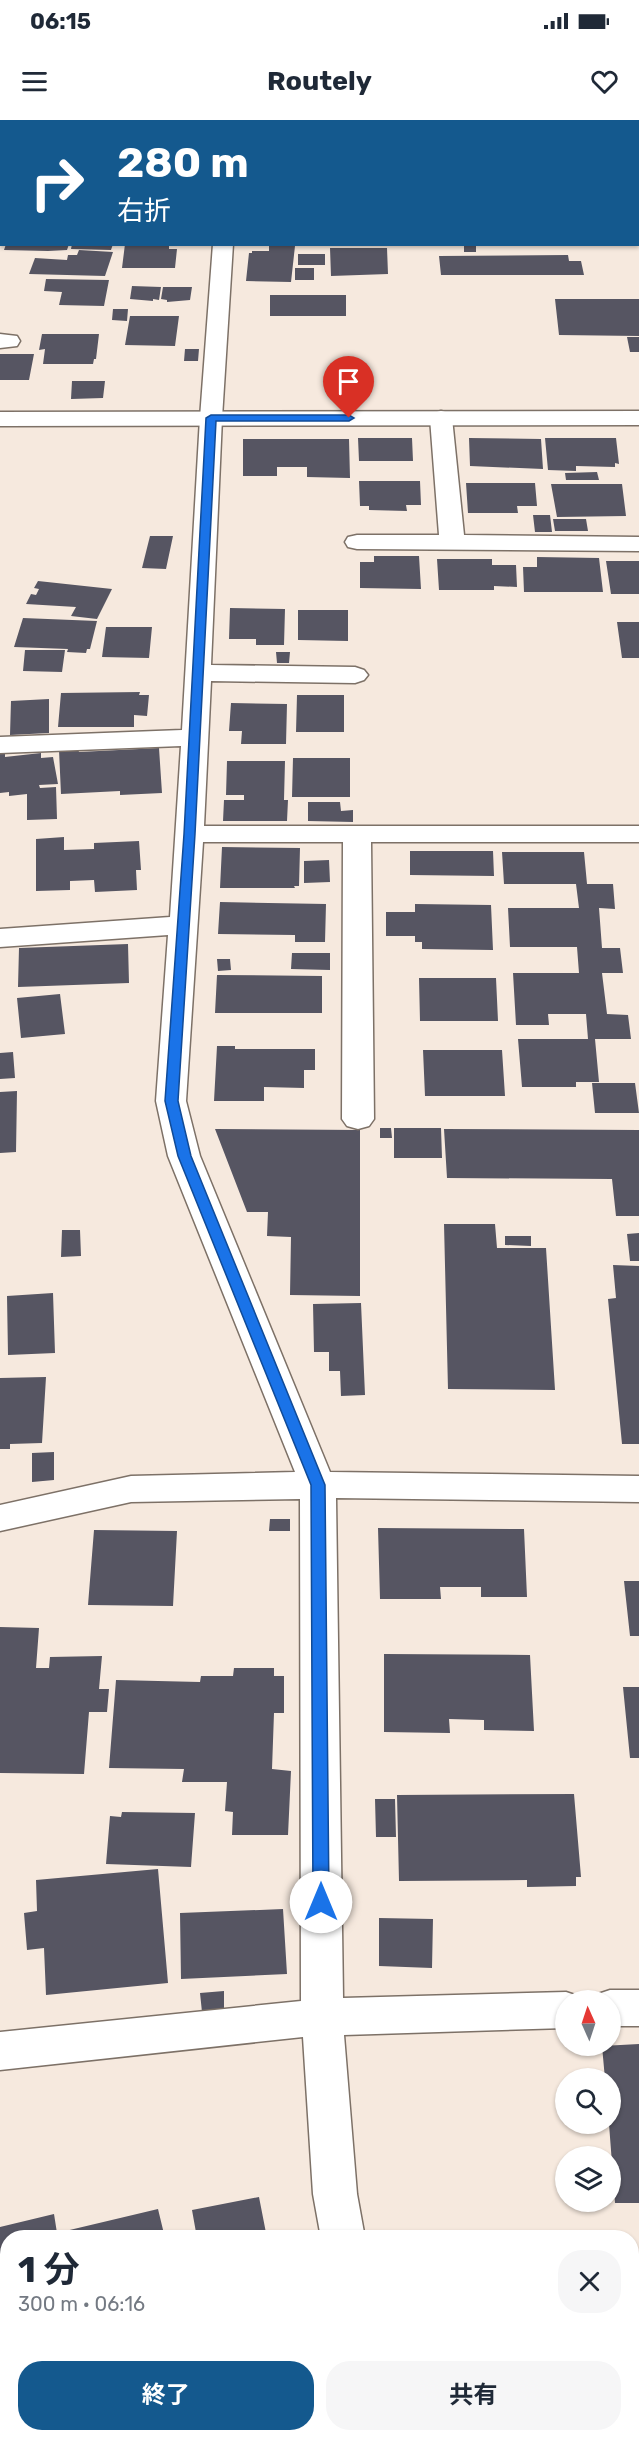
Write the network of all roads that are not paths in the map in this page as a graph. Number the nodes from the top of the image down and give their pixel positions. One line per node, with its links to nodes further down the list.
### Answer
1 (223, 246): 2 (street)
2 (211, 418): 3 (street); 5 (street); 9 (street)
3 (441, 418): 4 (street); 6 (street)
4 (639, 418)
5 (0, 419)
6 (452, 541): 7 (street); 8 (street)
7 (357, 542)
8 (639, 544)
9 (198, 673): 10 (street); 11 (street)
10 (355, 675)
11 (194, 738): 12 (street); 13 (street)
12 (0, 745)
13 (190, 834): 14 (street); 16 (street)
14 (357, 834): 15 (street); 18 (street)
15 (639, 834)
16 (183, 925): 17 (street); 19 (street)
17 (0, 938)
18 (358, 1119)
19 (318, 1485): 20 (street); 21 (street); 25 (street)
20 (639, 1489)
21 (0, 1518)
22 (621, 2008): 23 (street)
23 (639, 2008)
24 (555, 2010): 25 (street)
25 (322, 2018): 26 (street); 27 (street)
26 (0, 2051)
27 (342, 2230)

